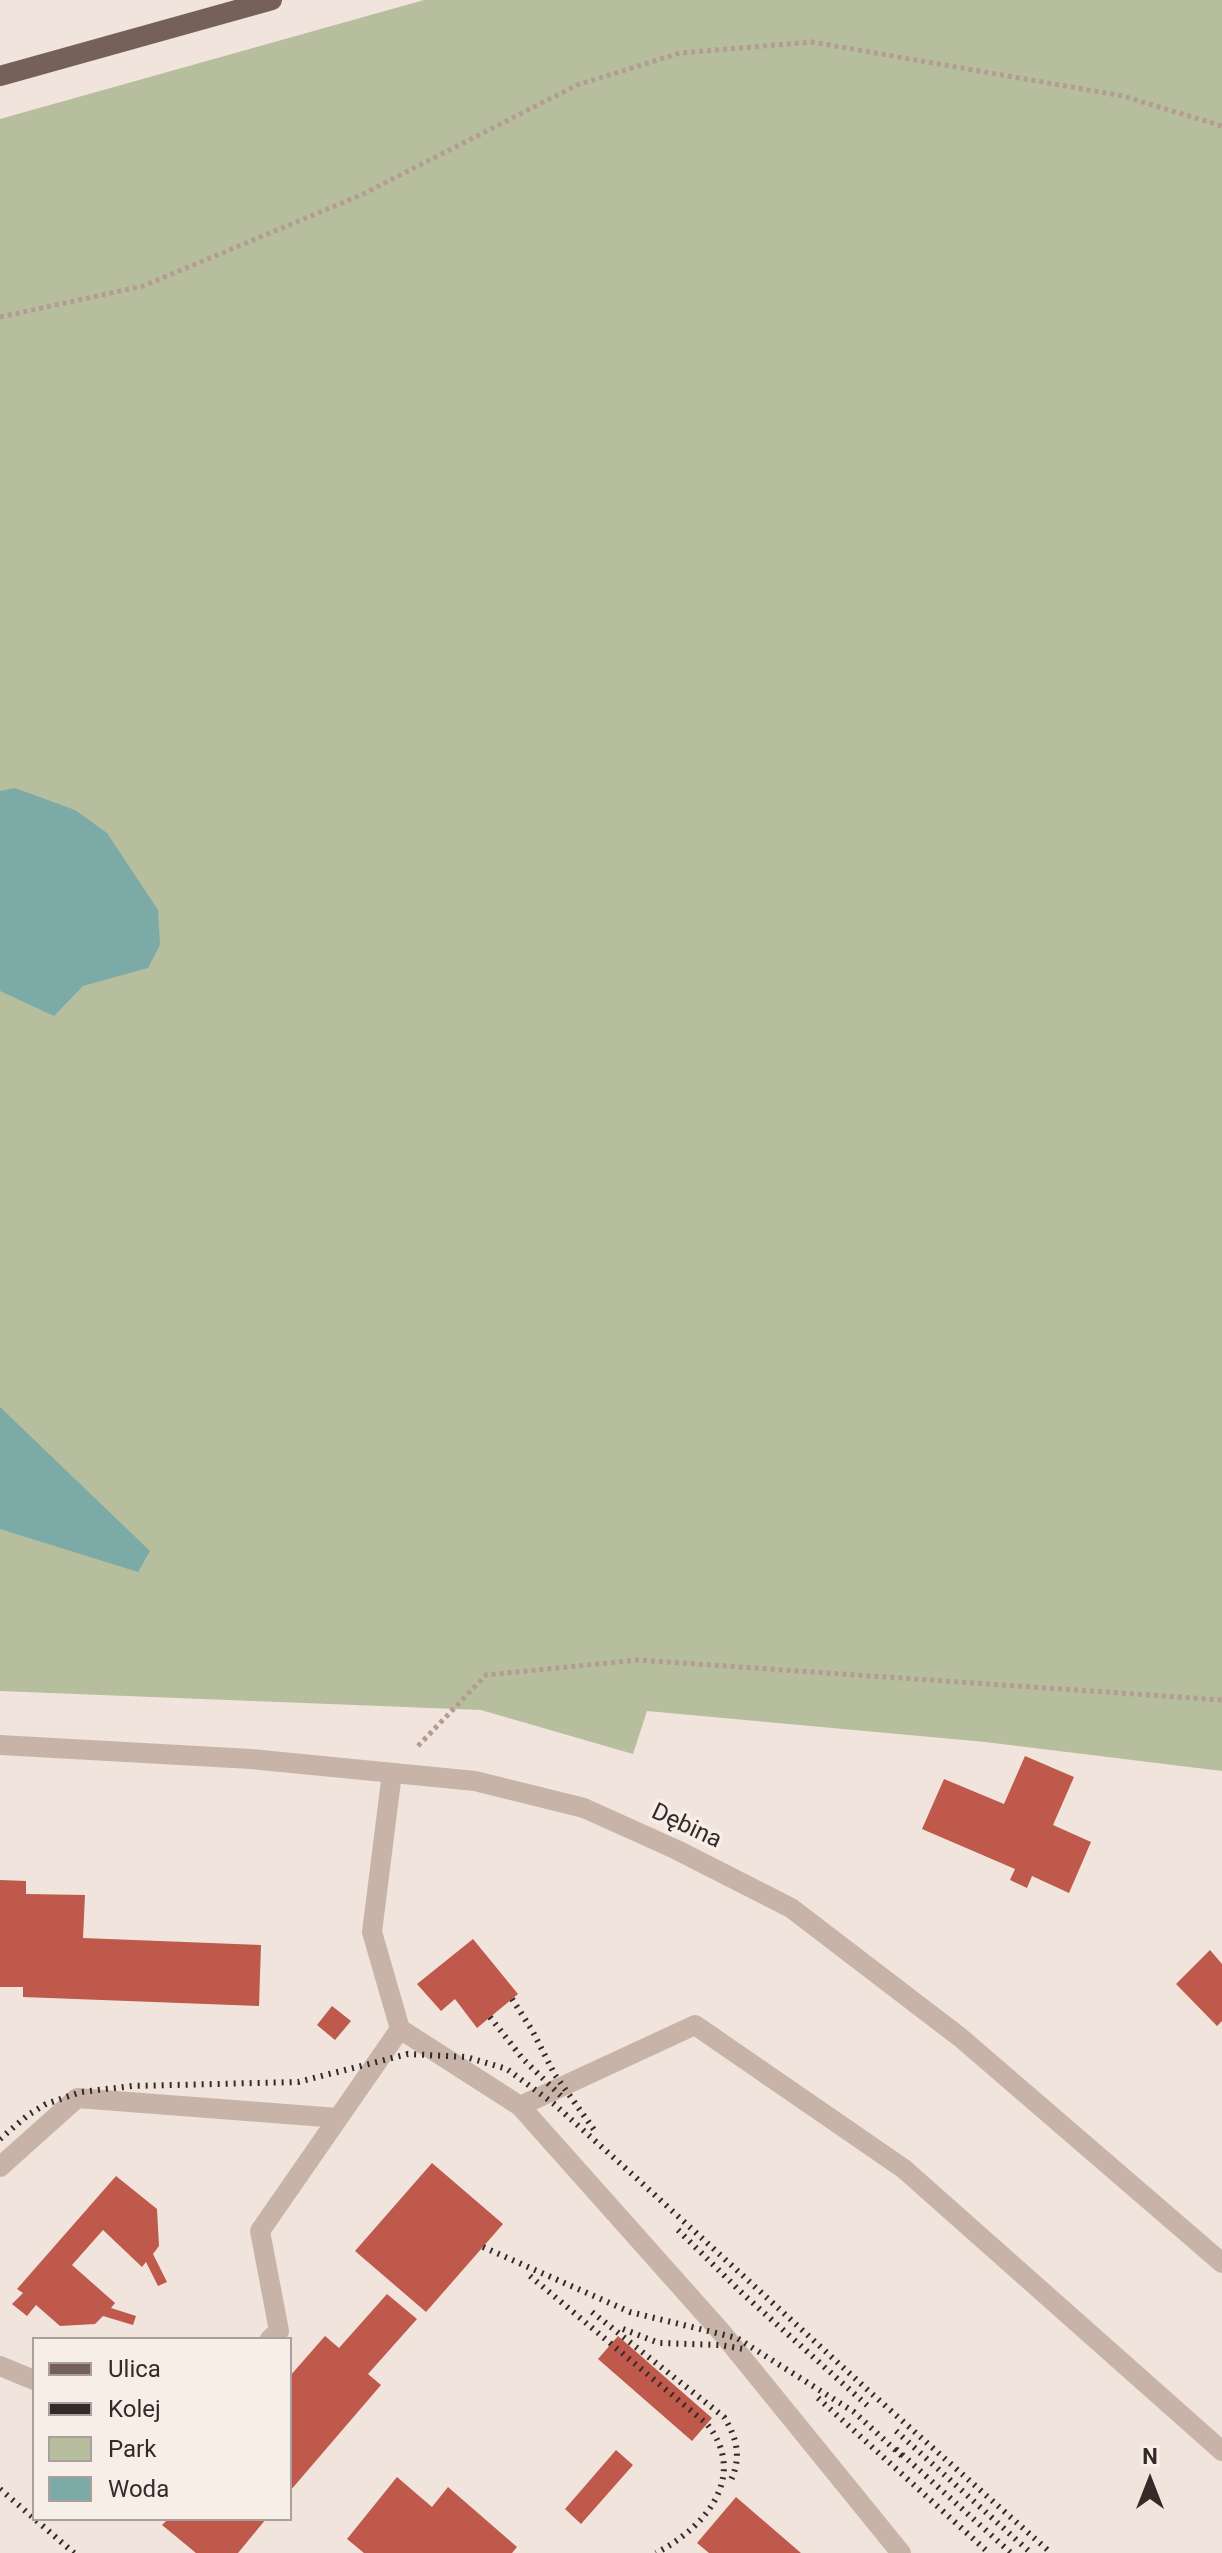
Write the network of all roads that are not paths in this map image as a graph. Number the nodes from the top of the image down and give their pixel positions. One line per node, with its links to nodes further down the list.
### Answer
1 (272, 0): 2 (main road)
2 (0, 76)
3 (0, 1745): 4 (street, Dębina)
4 (392, 1773): 5 (street); 9 (street, Dębina)
5 (400, 2029): 6 (street); 7 (street)
6 (520, 2106): 13 (street); 14 (street)
7 (338, 2118): 8 (street); 10 (street)
8 (0, 2167)
9 (1222, 2263)
10 (272, 2337)
11 (0, 2366): 12 (street)
12 (32, 2379)
13 (1222, 2451)
14 (901, 2553)

